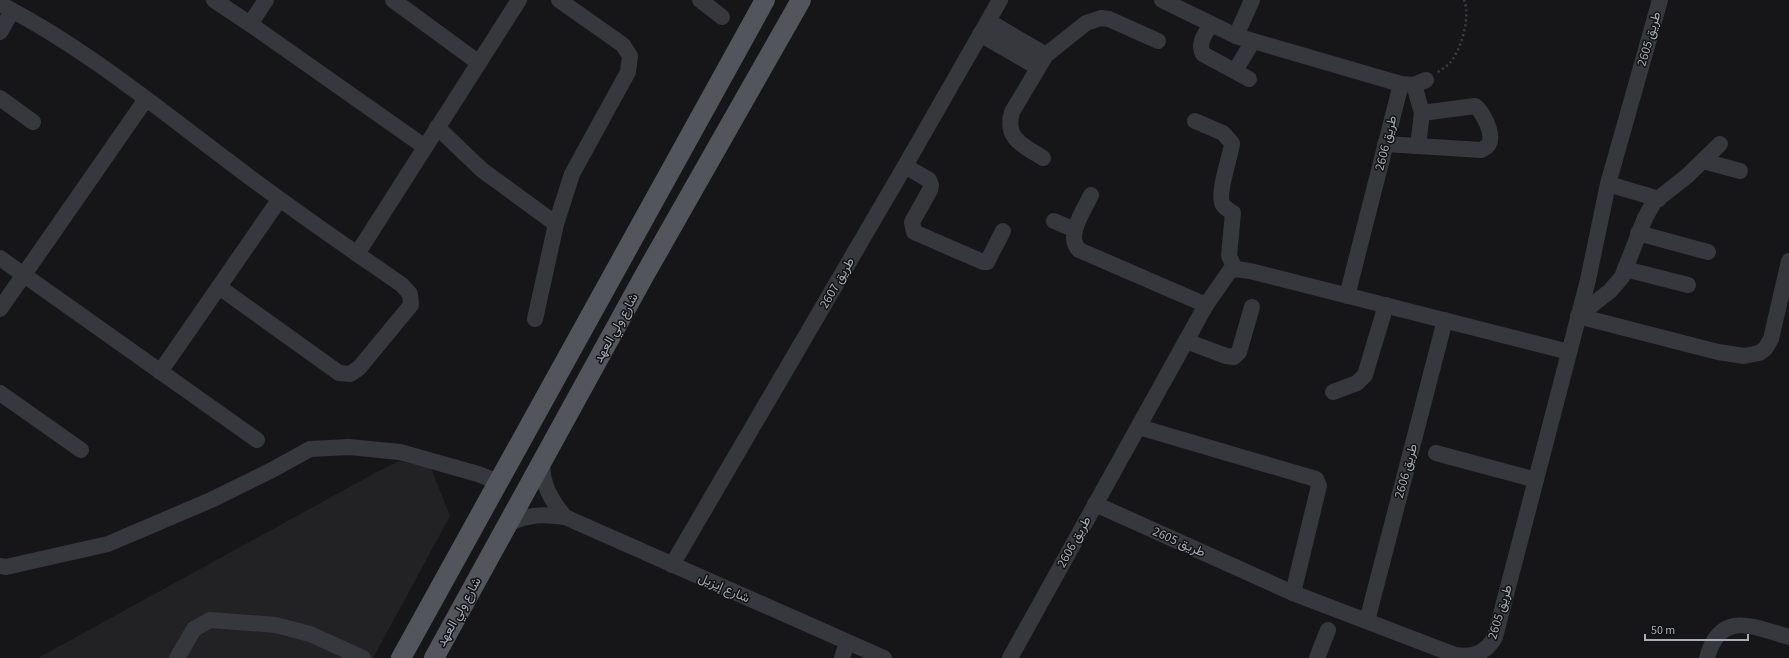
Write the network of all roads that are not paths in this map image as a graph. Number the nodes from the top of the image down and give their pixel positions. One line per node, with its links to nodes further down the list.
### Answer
1 (214, 0): 15 (street)
2 (266, 0): 15 (street)
3 (393, 0): 23 (street)
4 (519, 0): 23 (street)
5 (559, 0): 46 (street)
6 (700, 0): 14 (street)
7 (765, 0): 78 (main road)
8 (801, 0): 76 (main road, شارع ولي العهد)
9 (1000, 0): 17 (street, طريق 2607)
10 (1162, 0): 16 (street)
11 (1252, 0): 19 (street)
12 (1660, 0): 41 (street, طريق 2605)
13 (6, 7): 18 (street); 28 (street)
14 (722, 17)
15 (250, 24): 36 (street)
16 (1212, 24): 19 (street); 24 (street)
17 (984, 28): 22 (street); 39 (street, طريق 2607)
18 (0, 32)
19 (1236, 36): 21 (street)
20 (1158, 41): 22 (street)
21 (1252, 41): 24 (street); 26 (street)
22 (1042, 61): 37 (street)
23 (479, 63): 32 (street)
24 (1235, 71): 25 (street)
25 (1250, 79)
26 (1413, 83): 29 (street); 33 (street, طريق 2606)
27 (0, 98): 31 (street)
28 (146, 99): 44 (street); 56 (street)
29 (1422, 113): 35 (street); 35 (street)
30 (1195, 121): 54 (street)
31 (33, 122)
32 (438, 128): 36 (street); 46 (street)
33 (1386, 144): 35 (street); 59 (street, طريق 2606)
34 (1720, 144): 38 (street)
35 (1418, 146)
36 (424, 147): 51 (street)
37 (1043, 158)
38 (1703, 161): 40 (street); 43 (street)
39 (905, 166): 48 (street); 83 (street, طريق 2607)
40 (1740, 171)
41 (1608, 184): 43 (street); 64 (street, طريق 2605)
42 (1091, 195): 47 (street)
43 (1659, 199): 49 (street)
44 (280, 200): 51 (street); 58 (street)
45 (1054, 221): 47 (street)
46 (556, 224): 65 (street)
47 (1075, 230): 60 (street)
48 (1003, 231)
49 (1638, 234): 50 (street); 55 (street)
50 (1708, 252)
51 (357, 254): 58 (street)
52 (0, 258): 56 (street)
53 (1788, 267): 64 (street)
54 (1235, 269): 59 (street); 60 (street, طريق 2606)
55 (1625, 269): 57 (street); 64 (street)
56 (23, 274): 63 (street); 69 (street)
57 (1688, 285)
58 (219, 287): 69 (street)
59 (1347, 296): 61 (street)
60 (1206, 305): 67 (street, طريق 2606)
61 (1386, 305): 66 (street); 70 (street)
62 (1252, 307): 67 (street)
63 (0, 309)
64 (1578, 316): 68 (street, طريق 2605)
65 (535, 319)
66 (1445, 320): 68 (street); 86 (street, طريق 2606)
67 (1186, 341): 72 (street, طريق 2606)
68 (1569, 352): 77 (street, طريق 2605)
69 (160, 372): 73 (street)
70 (1333, 392)
71 (0, 393): 74 (street)
72 (1139, 427): 80 (street, طريق 2606); 85 (street)
73 (257, 440)
74 (81, 450)
75 (1436, 452): 77 (street)
76 (542, 462): 79 (main road, شارع ولي العهد); 81 (street, شارع إيزيل)
77 (1536, 480): 86 (street, طريق 2605)
78 (498, 482): 79 (main road); 84 (street); 92 (main road)
79 (522, 495): 82 (main road, شارع ولي العهد)
80 (1095, 504): 85 (street, طريق 2605); 96 (street, طريق 2606)
81 (565, 517): 82 (street, شارع إيزيل); 83 (street, شارع إيزيل)
82 (508, 524): 93 (main road, شارع ولي العهد)
83 (672, 565): 89 (street, شارع إيزيل)
84 (0, 566)
85 (1293, 593): 86 (street, طريق 2605)
86 (1366, 622)
87 (1328, 630): 97 (street)
88 (1789, 637): 98 (street)
89 (848, 643): 94 (street); 95 (street, شارع إيزيل)
90 (359, 657): 91 (street)
91 (177, 658)
92 (400, 658)
93 (434, 658)
94 (842, 658)
95 (884, 658)
96 (1010, 658)
97 (1317, 658)
98 (1708, 658)

